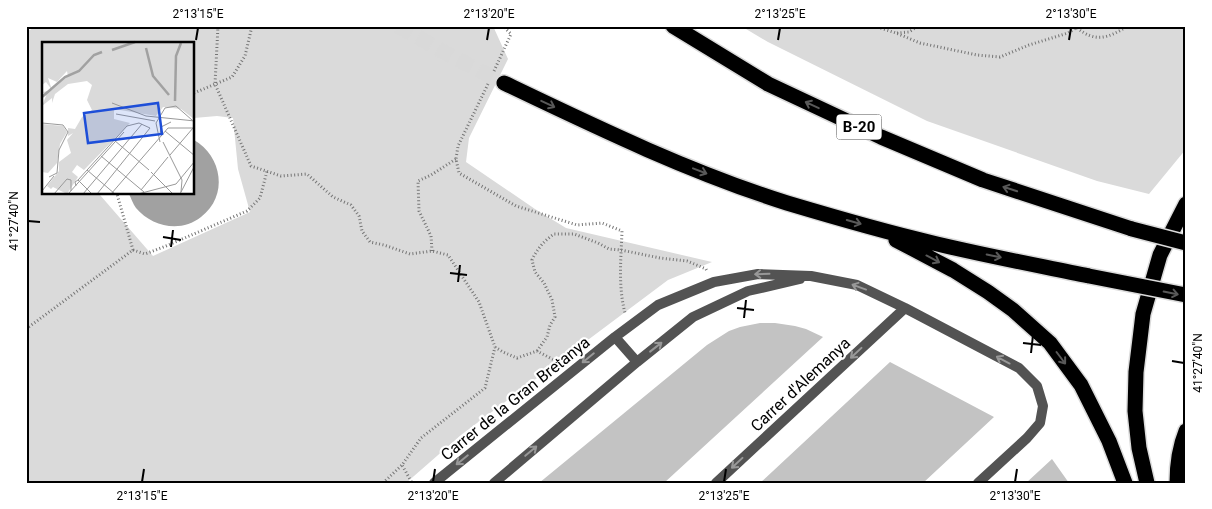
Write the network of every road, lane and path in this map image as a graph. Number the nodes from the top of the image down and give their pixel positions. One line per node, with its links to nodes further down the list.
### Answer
1 (252, 26): 10 (path)
2 (503, 26): 13 (path)
3 (673, 26): 18 (highway, B-20, one-way to 3, bridge)
4 (874, 26): 9 (path)
5 (918, 26): 9 (path)
6 (1128, 26): 7 (path)
7 (1078, 27): 9 (path)
8 (219, 28): 10 (path)
9 (896, 33)
10 (216, 84): 12 (path); 14 (path)
11 (504, 84): 17 (highway, one-way to 17)
12 (195, 93)
13 (456, 159): 20 (path); 21 (path)
14 (267, 171): 19 (path); 21 (path)
15 (116, 195): 19 (path)
16 (1186, 204): 42 (highway)
17 (875, 228): 24 (highway, one-way to 24, bridge); 41 (highway, one-way to 41)
18 (1186, 243)
19 (133, 250): 27 (path)
20 (621, 250): 23 (path); 26 (path); 30 (path)
21 (432, 251): 29 (path)
22 (811, 276): 23 (street, Carrer de la Gran Bretanya, one-way to 23); 25 (street, Carrer de la Gran Bretanya, one-way to 22); 32 (street, Carrer de la Gran Bretanya, one-way to 22)
23 (714, 282): 26 (street, Carrer de la Gran Bretanya)
24 (1186, 296)
25 (905, 308): 39 (street, Carrer d'Alemanya, one-way to 39); 40 (street, Carrer de la Gran Bretanya, one-way to 25)
26 (629, 327): 28 (street, Carrer de la Gran Bretanya)
27 (26, 328)
28 (615, 337): 31 (street, Carrer de la Gran Bretanya, one-way to 31); 32 (street, Carrer de la Gran Bretanya)
29 (495, 347): 30 (path); 34 (path)
30 (538, 351): 31 (path)
31 (584, 362): 37 (street, Carrer de la Gran Bretanya, one-way to 37)
32 (637, 362): 38 (street, Carrer de la Gran Bretanya, one-way to 32)
33 (1186, 431): 43 (highway)
34 (402, 465): 35 (path); 36 (path)
35 (383, 483)
36 (412, 483)
37 (434, 483)
38 (494, 483)
39 (716, 483)
40 (978, 483)
41 (1125, 483)
42 (1147, 483)
43 (1177, 483)

